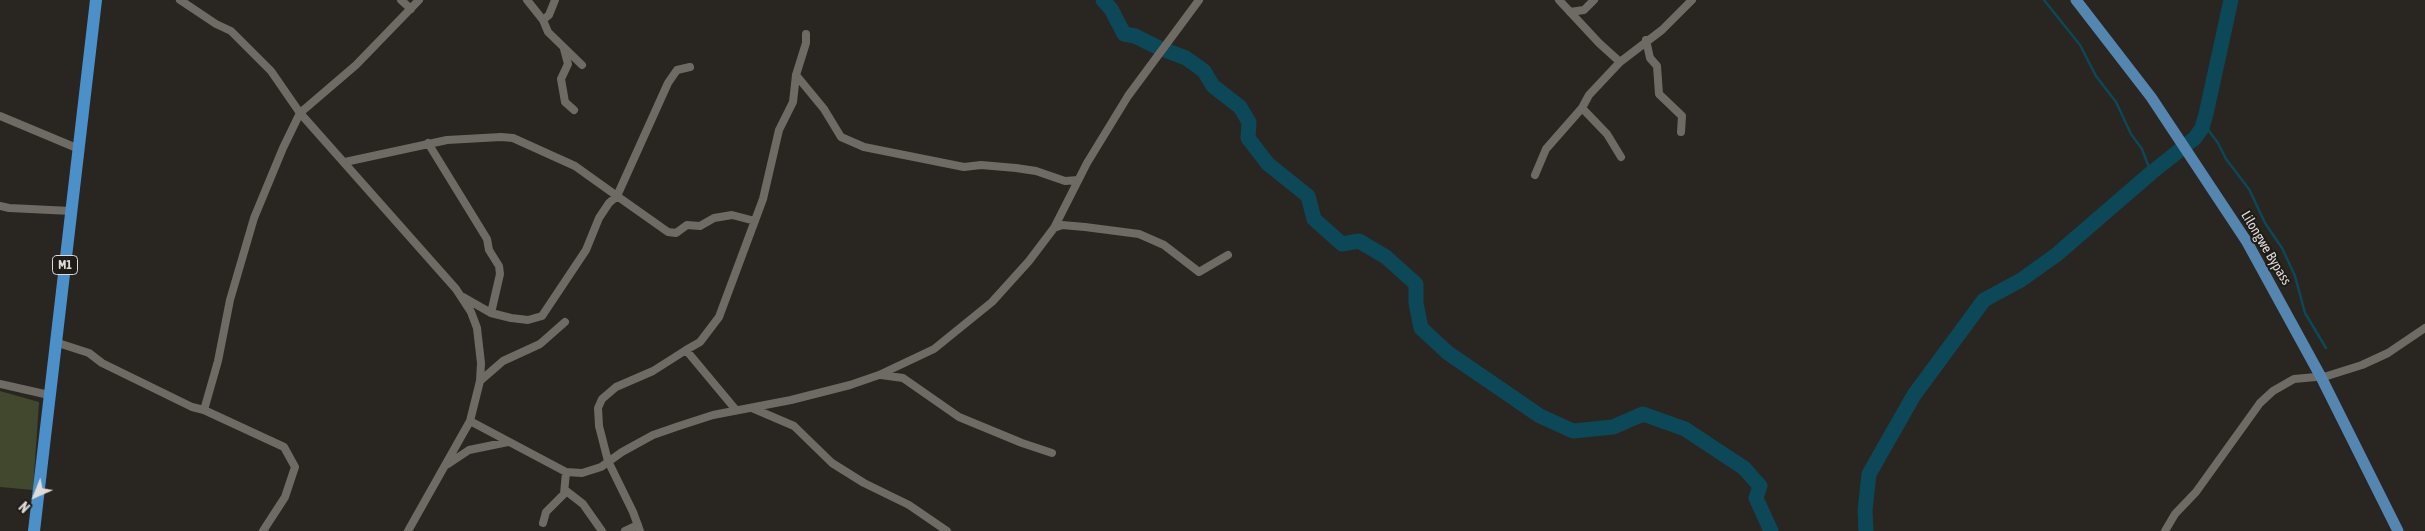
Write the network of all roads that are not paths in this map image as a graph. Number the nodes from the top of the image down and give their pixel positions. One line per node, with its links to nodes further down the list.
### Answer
1 (96, 0): 28 (highway, M1)
2 (180, 0): 24 (street)
3 (401, 0): 12 (street)
4 (419, 0): 12 (street)
5 (527, 0): 14 (street)
6 (555, 0): 14 (street)
7 (1198, 0): 32 (street)
8 (1559, 0): 13 (street)
9 (1594, 0): 13 (street)
10 (1692, 0): 16 (street)
11 (2076, 0): 46 (main road, Lilongwe Bypass)
12 (411, 9): 24 (street)
13 (1570, 12): 18 (street)
14 (543, 20): 17 (street)
15 (806, 34): 21 (street)
16 (1646, 40): 18 (street); 26 (street)
17 (564, 48): 19 (street); 23 (street)
18 (1620, 62): 22 (street)
19 (582, 65)
20 (690, 67): 33 (street)
21 (796, 75): 32 (street); 36 (street)
22 (1582, 108): 29 (street); 31 (street)
23 (574, 110)
24 (300, 113): 30 (street); 51 (street)
25 (0, 116): 28 (street)
26 (1681, 132)
27 (428, 143): 30 (street); 33 (street); 40 (street)
28 (79, 148): 35 (highway, M1)
29 (1622, 157)
30 (345, 162): 39 (street)
31 (1536, 175)
32 (1078, 180): 37 (street)
33 (617, 196): 36 (street); 40 (street)
34 (0, 206): 35 (street)
35 (71, 210): 43 (highway, M1)
36 (754, 221): 44 (street)
37 (1054, 228): 38 (street); 45 (street)
38 (1228, 255)
39 (462, 296): 40 (street); 47 (street)
40 (491, 312)
41 (565, 322): 47 (street)
42 (2425, 328): 46 (street)
43 (55, 342): 49 (highway, M1); 51 (street)
44 (686, 350): 52 (street); 56 (street)
45 (879, 375): 50 (street); 55 (street)
46 (2321, 377): 68 (street); 69 (main road, Lilongwe Bypass)
47 (480, 381): 53 (street)
48 (0, 384): 49 (street)
49 (49, 395): 62 (highway, M1)
50 (750, 408): 52 (street); 67 (street)
51 (204, 410): 63 (street)
52 (736, 410): 56 (street)
53 (470, 421): 54 (street); 57 (street)
54 (508, 442): 57 (street); 58 (street)
55 (1052, 453)
56 (608, 461): 58 (street); 61 (street)
57 (442, 469): 64 (street)
58 (566, 472): 59 (street)
59 (565, 490): 60 (street); 65 (street)
60 (543, 524)
61 (639, 528): 66 (street)
62 (34, 531)
63 (263, 531)
64 (408, 531)
65 (602, 531)
66 (625, 531)
67 (947, 531)
68 (2164, 531)
69 (2398, 531)

